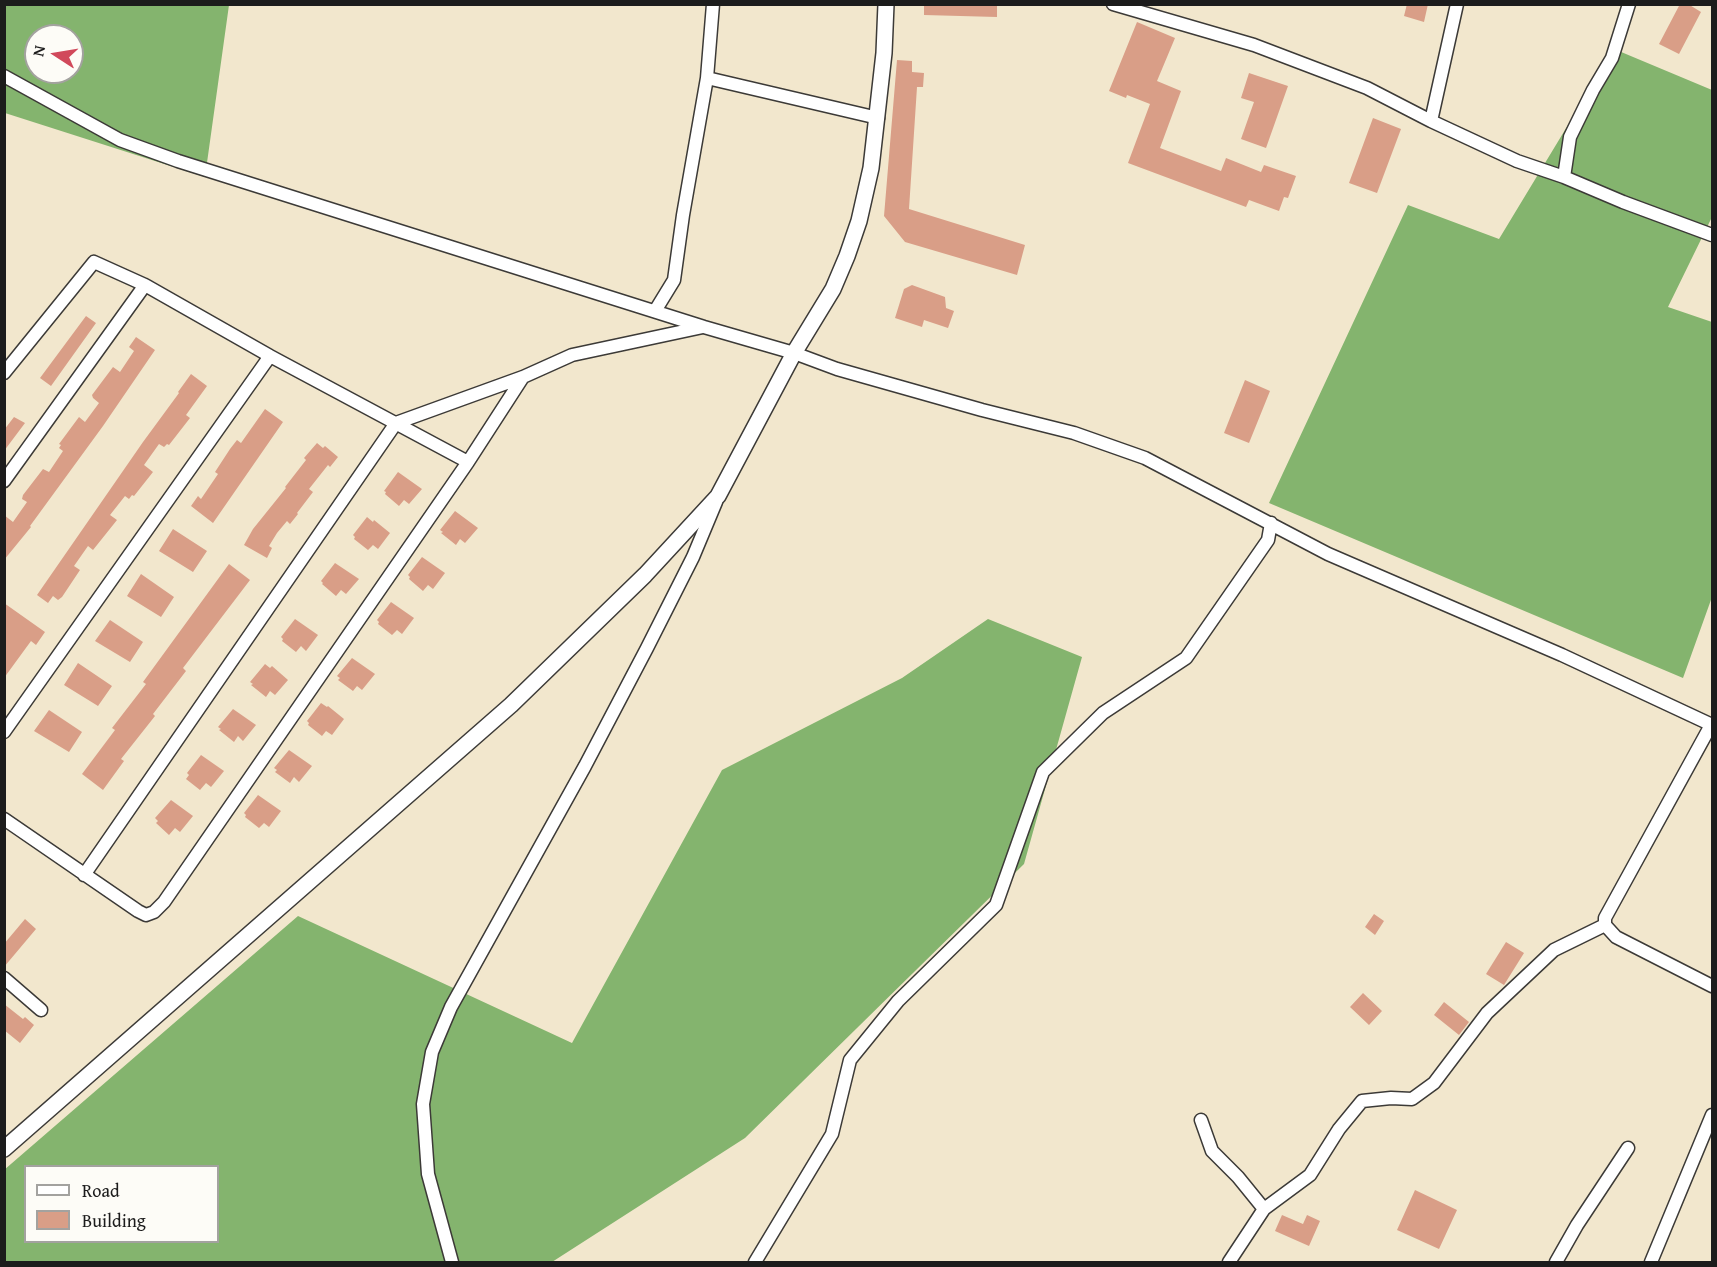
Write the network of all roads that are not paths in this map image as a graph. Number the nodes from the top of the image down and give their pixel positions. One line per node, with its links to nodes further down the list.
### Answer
1 (713, 4): 7 (street)
2 (886, 4): 8 (street)
3 (1113, 4): 9 (street)
4 (1457, 4): 9 (street)
5 (1629, 4): 10 (street)
6 (4, 76): 13 (street)
7 (707, 78): 8 (street); 13 (street)
8 (878, 118): 15 (street)
9 (1431, 122): 10 (street)
10 (1564, 177): 11 (street)
11 (1713, 235)
12 (145, 285): 16 (street); 17 (street); 21 (street)
13 (655, 311): 14 (street)
14 (704, 327): 15 (street); 18 (street)
15 (794, 353): 22 (street); 23 (street)
16 (270, 356): 19 (street); 25 (street)
17 (4, 373)
18 (523, 377): 19 (street); 20 (street)
19 (396, 423): 20 (street); 27 (street)
20 (468, 462): 27 (street)
21 (4, 481)
22 (718, 496): 35 (street); 37 (street)
23 (1271, 523): 24 (street); 38 (street)
24 (1712, 725): 28 (street)
25 (4, 732)
26 (4, 819): 27 (street)
27 (84, 875)
28 (1605, 925): 30 (street); 36 (street)
29 (4, 978): 31 (street)
30 (1713, 986)
31 (41, 1010)
32 (1713, 1115): 41 (street)
33 (1202, 1120): 36 (street)
34 (1628, 1148): 40 (street)
35 (4, 1149)
36 (1264, 1209): 39 (street)
37 (452, 1263)
38 (755, 1263)
39 (1229, 1263)
40 (1556, 1263)
41 (1652, 1263)

